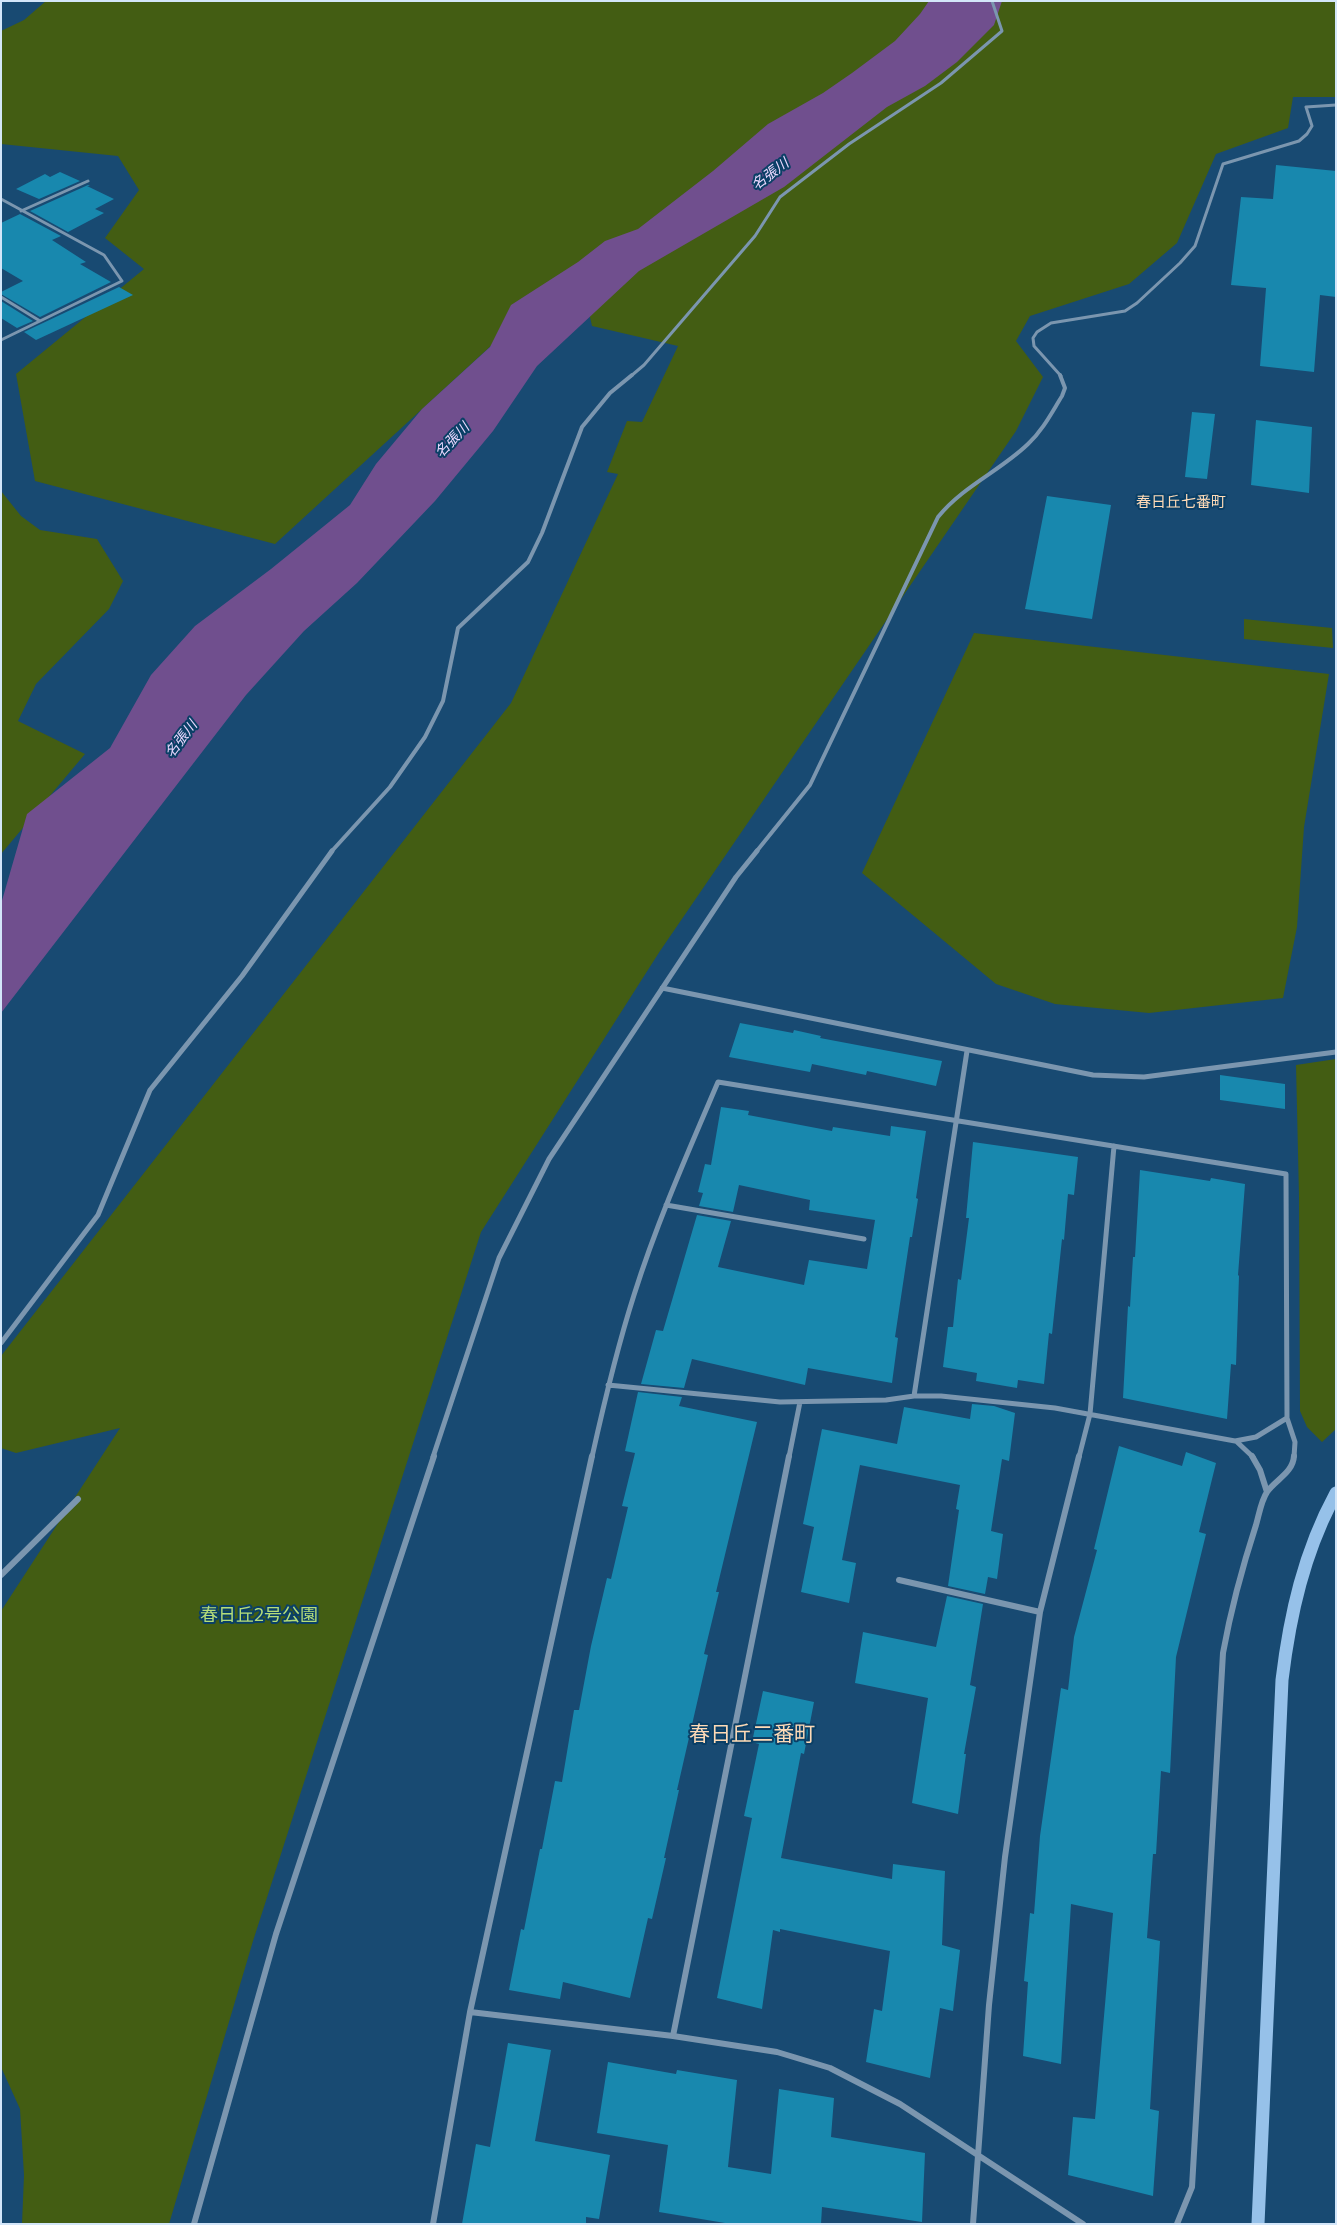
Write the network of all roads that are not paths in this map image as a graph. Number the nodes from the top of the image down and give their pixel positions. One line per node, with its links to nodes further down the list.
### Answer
1 (992, 1): 16 (street)
2 (1336, 105): 9 (street)
3 (88, 181): 5 (street)
4 (1, 199): 5 (street)
5 (21, 211): 7 (street)
6 (1, 297): 7 (street)
7 (40, 321): 8 (street)
8 (1, 340)
9 (662, 988): 10 (street); 32 (street)
10 (967, 1051): 11 (street); 12 (street)
11 (1336, 1052)
12 (958, 1122): 13 (street); 14 (street); 18 (street)
13 (1114, 1146): 20 (street); 21 (street)
14 (666, 1205): 15 (street); 17 (street)
15 (864, 1239)
16 (1, 1343)
17 (608, 1384): 19 (street); 29 (street)
18 (914, 1396): 19 (street); 20 (street)
19 (800, 1402): 30 (street)
20 (1090, 1414): 22 (street); 28 (street)
21 (1287, 1418): 22 (street); 23 (street)
22 (1235, 1441): 23 (street)
23 (1267, 1492): 36 (street)
24 (1336, 1493): 37 (street)
25 (78, 1499): 26 (street)
26 (1, 1575)
27 (899, 1580): 28 (street)
28 (1040, 1612): 31 (street)
29 (470, 2012): 30 (street); 33 (street)
30 (673, 2036): 31 (street)
31 (979, 2156): 34 (street); 35 (street)
32 (194, 2224)
33 (433, 2224)
34 (973, 2224)
35 (1083, 2224)
36 (1177, 2224)
37 (1258, 2224)

